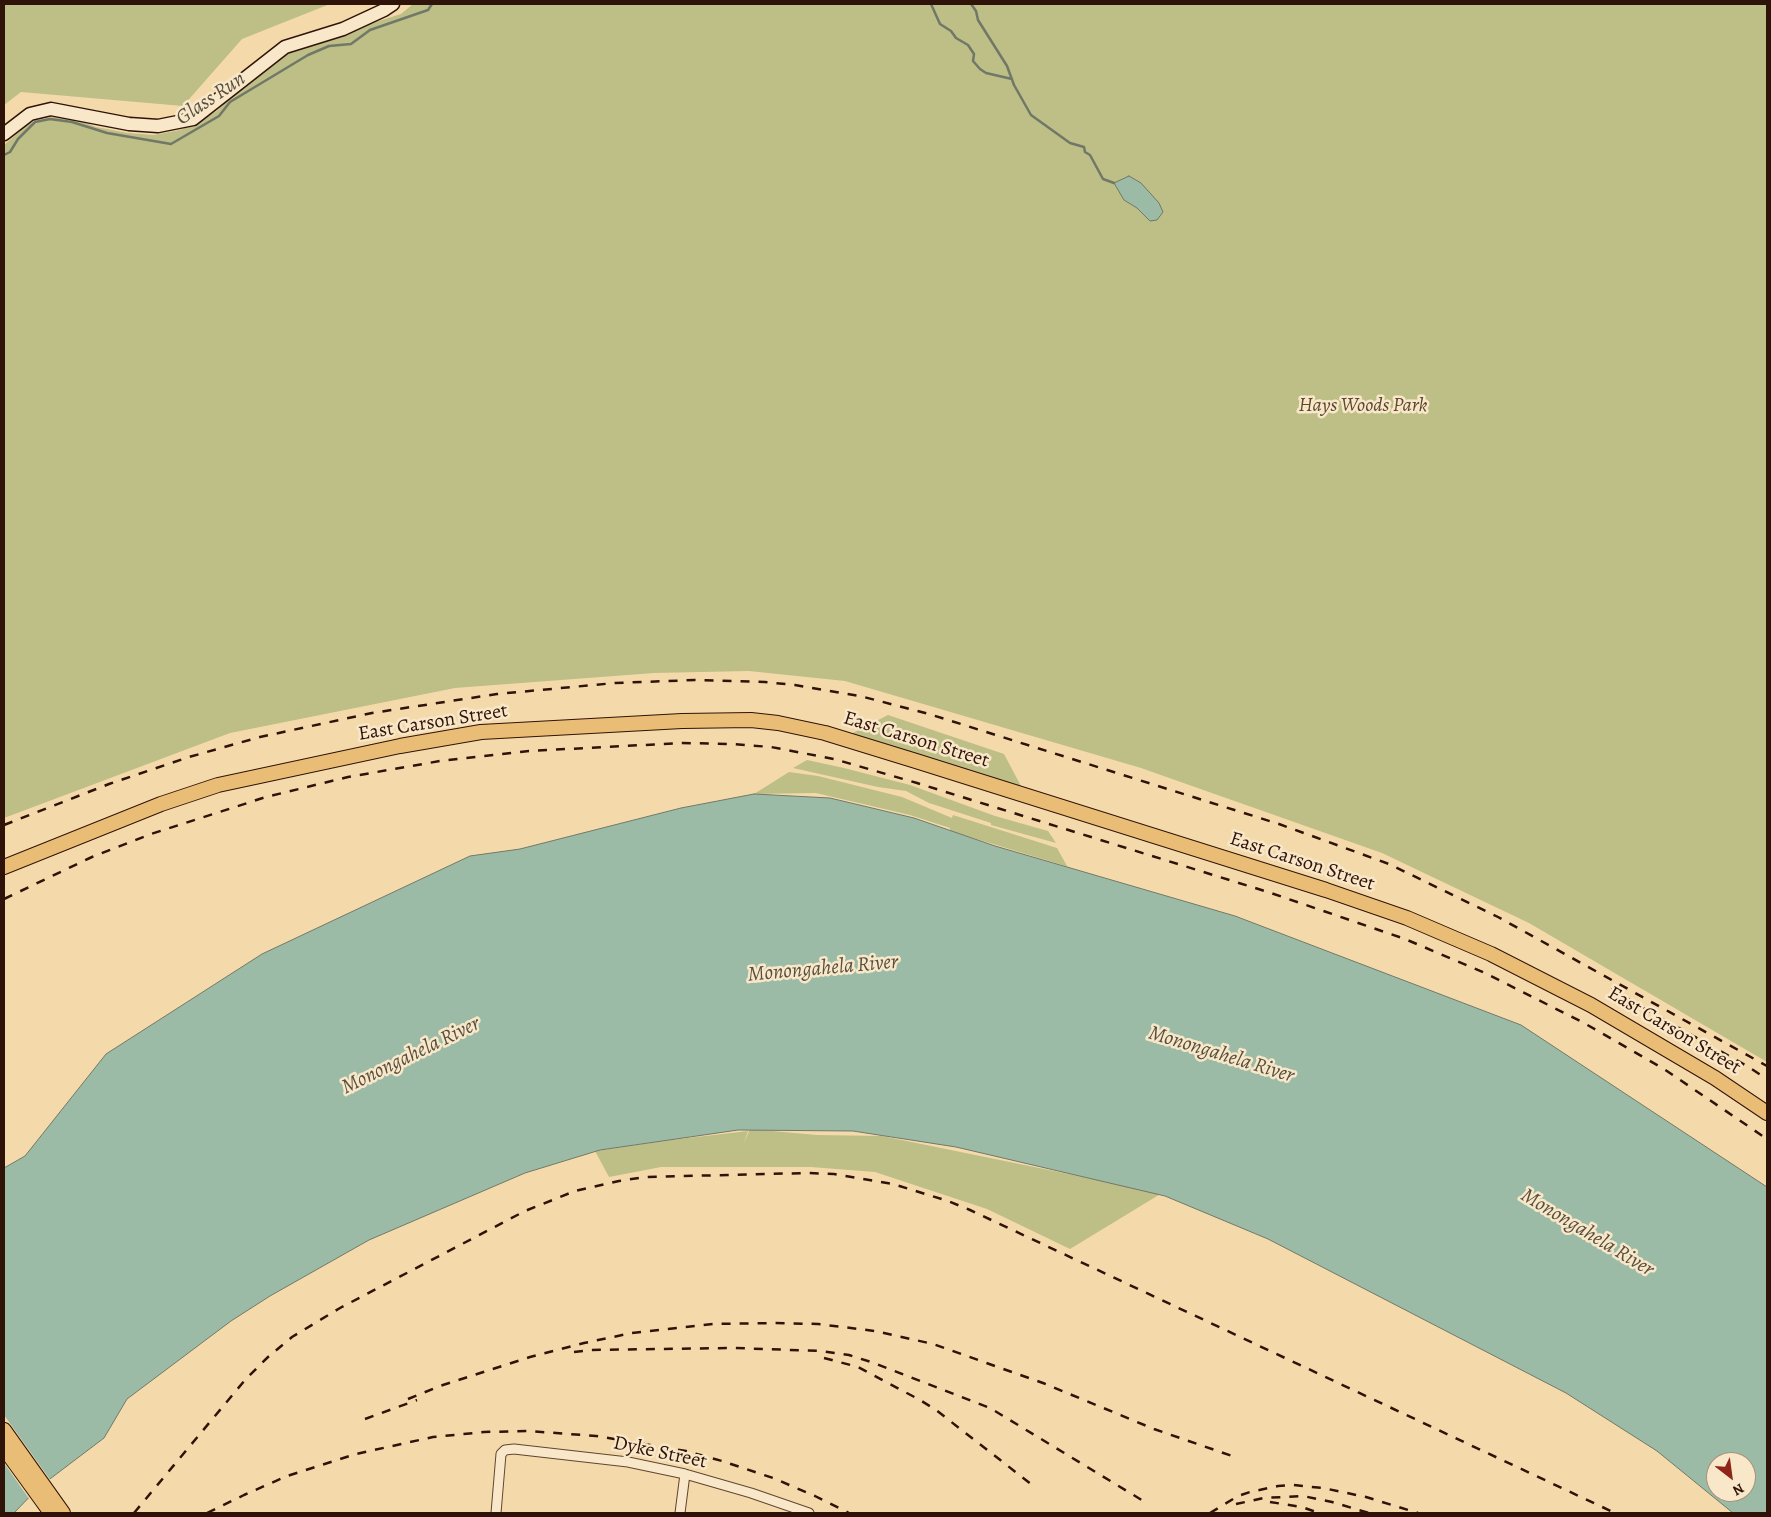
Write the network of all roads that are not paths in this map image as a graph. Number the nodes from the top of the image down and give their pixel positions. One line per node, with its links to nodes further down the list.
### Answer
1 (393, 4): 2 (main road)
2 (4, 134)
3 (4, 868): 4 (main road, East Carson Street)
4 (1767, 1113)
5 (4, 1430): 9 (main road)
6 (4, 1448): 8 (main road)
7 (684, 1474): 10 (street, Dyke Street); 11 (street); 12 (street, Dyke Street)
8 (51, 1513)
9 (63, 1513)
10 (496, 1513)
11 (680, 1513)
12 (809, 1513)

